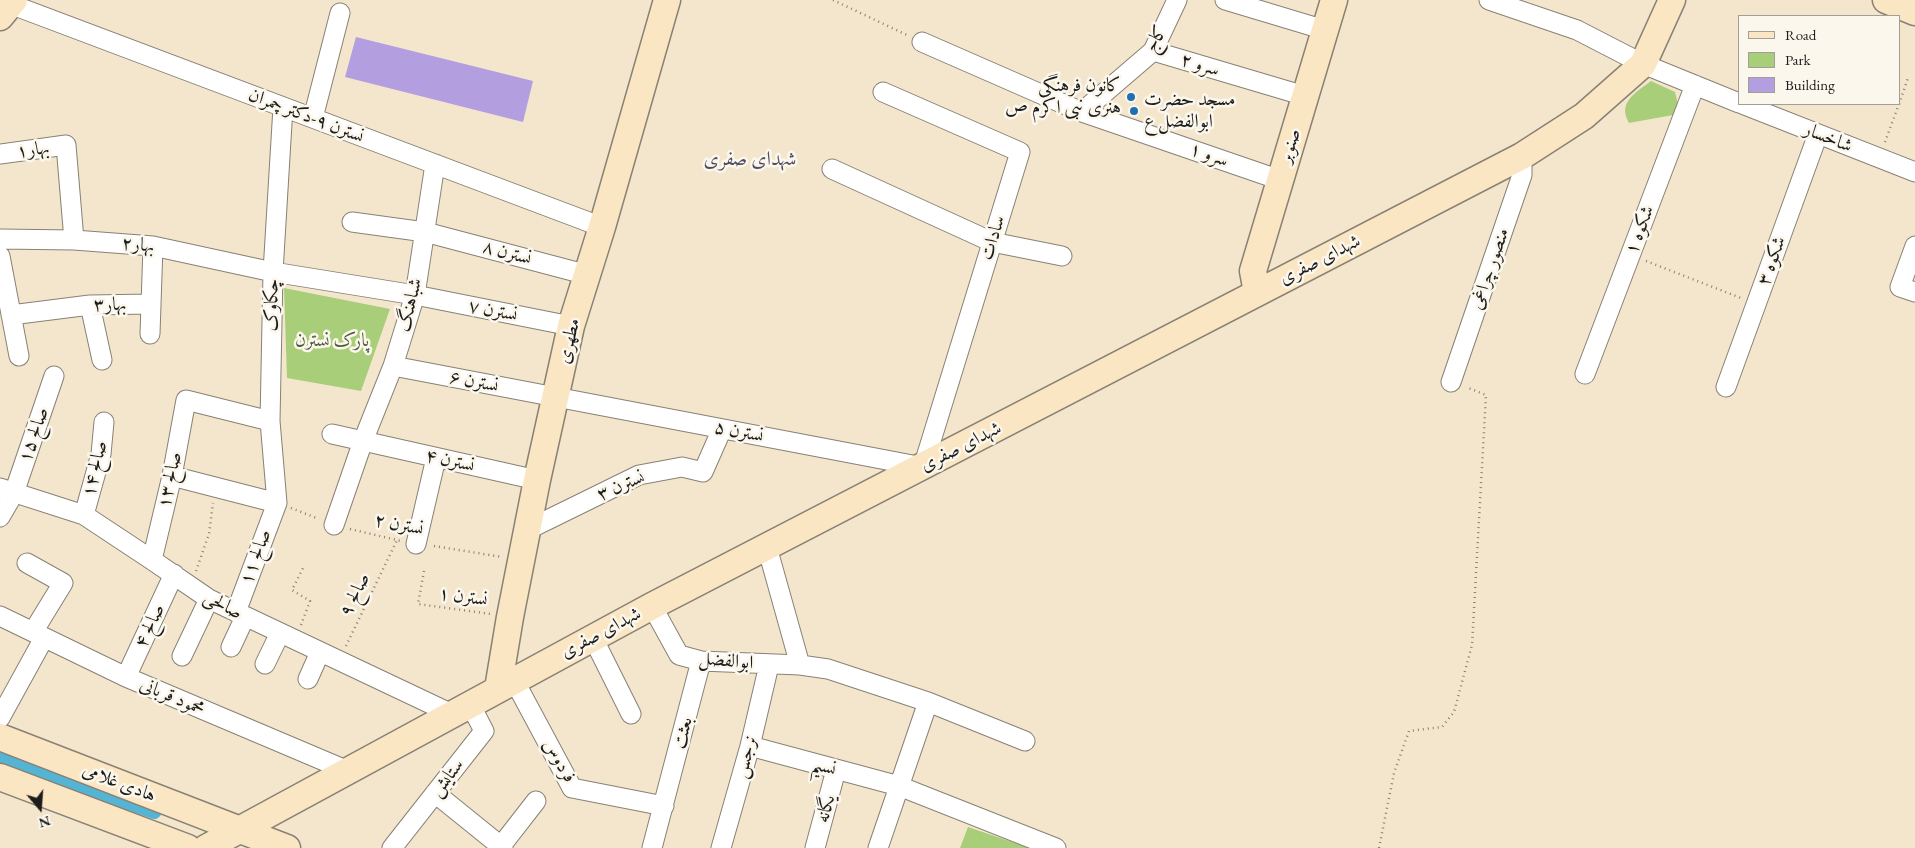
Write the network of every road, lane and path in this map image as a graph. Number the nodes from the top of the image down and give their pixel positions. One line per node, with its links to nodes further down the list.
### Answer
1 (666, 0): 36 (street, مطهری)
2 (833, 0): 13 (path)
3 (1177, 0): 14 (street, کاج)
4 (1225, 0): 12 (street)
5 (1334, 0): 12 (street, صنوبر)
6 (1489, 0): 15 (street, شاخسار)
7 (1672, 0): 15 (street, شهدای صفری)
8 (1886, 0): 10 (street)
9 (8, 7): 24 (street, نسترن ۹-دکتر چمران)
10 (1915, 12)
11 (340, 13): 26 (street)
12 (1325, 30): 19 (street, صنوبر)
13 (922, 42): 25 (street, سرو ۱)
14 (1153, 51): 19 (street, سرو ۲); 25 (street, کاج)
15 (1643, 64): 17 (street, شاخسار); 29 (street, شهدای صفری)
16 (1908, 78): 20 (path)
17 (1695, 85): 21 (street, شاخسار); 45 (street, شکوه ۱)
18 (883, 92): 40 (street, سادات)
19 (1305, 96): 34 (street, صنوبر)
20 (1900, 101)
21 (1738, 102)
22 (1745, 105): 27 (street, شاخسار)
23 (1899, 105): 30 (path)
24 (283, 107): 26 (street, نسترن ۹-دکتر چمران); 46 (street, چکاوک)
25 (1082, 112): 34 (street, سرو ۱)
26 (313, 118): 31 (street, نسترن ۹-دکتر چمران)
27 (1818, 134): 30 (street, شاخسار); 54 (street, شکوه ۳)
28 (0, 154): 39 (street, بهار۱)
29 (1522, 156): 49 (street, شهدای صفری); 63 (street, منصور چراغی)
30 (1879, 158): 33 (street, شاخسار)
31 (435, 164): 36 (street, نسترن ۹-دکتر چمران); 37 (street, شباهنگ)
32 (832, 169): 40 (street)
33 (1915, 172)
34 (1280, 180): 49 (street, صنوبر)
35 (352, 222): 37 (street, نسترن ۸)
36 (602, 227): 47 (street, مطهری)
37 (425, 232): 47 (street, نسترن ۸); 51 (street, شباهنگ)
38 (0, 239): 39 (street, بهار۲)
39 (74, 240): 41 (street, بهار۲)
40 (992, 242): 44 (street); 72 (street, سادات)
41 (153, 246): 46 (street, بهار۲); 53 (street, بهار۳)
42 (1915, 246): 48 (street)
43 (0, 256): 50 (street)
44 (1062, 256)
45 (1630, 256): 54 (path); 61 (street, شکوه ۱)
46 (273, 272): 51 (street, بهار۲); 66 (street, چکاوک)
47 (588, 274): 56 (street, مطهری)
48 (1907, 290)
49 (1257, 292): 72 (street, شهدای صفری)
50 (4, 295): 55 (street)
51 (415, 295): 56 (street, نسترن ۷); 60 (street, شباهنگ)
52 (90, 304): 53 (street, بهار۳); 55 (street, بهار۳); 59 (street)
53 (151, 304): 57 (street)
54 (1756, 304): 64 (street, شکوه ۳)
55 (11, 315): 58 (street)
56 (572, 326): 65 (street, مطهری)
57 (150, 334)
58 (19, 356)
59 (102, 360)
60 (393, 366): 65 (street, نسترن ۶); 70 (street, شباهنگ)
61 (1585, 374)
62 (54, 376): 76 (street, صالح ۱۵)
63 (1451, 382): 136 (path)
64 (1726, 387)
65 (555, 397): 68 (street, نسترن ۵); 74 (street, مطهری)
66 (270, 421): 73 (street, صالح ۱۳); 77 (street, چکاوک)
67 (104, 422): 78 (street, صالح ۱۴)
68 (722, 428): 72 (street, نسترن ۵); 81 (street, نسترن ۳)
69 (332, 434): 70 (street, نسترن ۴)
70 (363, 441): 71 (street, نسترن ۴); 80 (street, شباهنگ)
71 (436, 458): 74 (street, نسترن ۴); 83 (street)
72 (923, 467): 84 (street, شهدای صفری)
73 (172, 476): 75 (street); 86 (street, صالح ۱۳)
74 (537, 480): 81 (street, مطهری)
75 (216, 487): 77 (street); 91 (path)
76 (7, 490): 78 (street, صالحی); 79 (street, صالح ۱۵)
77 (277, 503): 80 (path, نسترن ۲); 94 (street, صالح ۱۱)
78 (84, 515): 86 (street, صالحی)
79 (0, 517)
80 (334, 525): 82 (path, نسترن ۲)
81 (527, 530): 85 (street, مطهری)
82 (396, 540): 83 (path, نسترن ۲); 103 (path, صالح ۹)
83 (416, 544): 85 (path, نسترن ۲)
84 (767, 547): 93 (street, شهدای صفری); 107 (street)
85 (521, 559): 96 (street, مطهری)
86 (152, 560): 90 (street, صالحی)
87 (27, 563): 97 (street)
88 (304, 566): 98 (path)
89 (424, 571): 96 (path, نسترن ۱)
90 (174, 574): 91 (street, صالحی); 108 (street, صالح ۴)
91 (191, 586): 92 (street, صالحی)
92 (209, 599): 94 (street, صالحی); 102 (street)
93 (652, 606): 99 (street, شهدای صفری); 104 (street, ابوالفضل)
94 (240, 614): 98 (street, صالحی); 100 (street, صالح ۱۱)
95 (0, 616): 97 (street, محمود قربانی)
96 (510, 617): 110 (street, مطهری)
97 (39, 635): 108 (street, محمود قربانی); 114 (street)
98 (288, 637): 101 (street, صالحی); 105 (street)
99 (593, 638): 110 (street, شهدای صفری); 113 (street)
100 (231, 647)
101 (320, 652): 103 (street, صالحی); 109 (street)
102 (182, 656)
103 (339, 661): 112 (street, صالحی)
104 (701, 661): 106 (street, ابوالفضل); 124 (street, بعثت)
105 (265, 664)
106 (770, 665): 107 (street, ابوالفضل); 117 (street, نرجس)
107 (800, 665): 111 (street, ابوالفضل)
108 (126, 677): 119 (street, محمود قربانی)
109 (308, 679)
110 (506, 685): 112 (street, شهدای صفری); 124 (street, فردوس)
111 (928, 702): 116 (street, ابوالفضل); 121 (street)
112 (461, 709): 119 (street, شهدای صفری); 122 (street, ستایش)
113 (631, 714)
114 (0, 718)
115 (0, 737): 125 (street, هادی غلامی)
116 (1025, 741)
117 (750, 746): 118 (street, نسیم); 132 (street, نرجس)
118 (836, 770): 121 (street, نسیم); 133 (street, یگانه)
119 (348, 771): 125 (street, شهدای صفری)
120 (0, 777): 127 (street, هادی غلامی)
121 (899, 786): 134 (street); 135 (street, نسیم)
122 (435, 793): 126 (street); 130 (street, ستایش)
123 (536, 801): 126 (street)
124 (664, 806): 131 (street, بعثت)
125 (239, 830): 128 (street, شهدای صفری); 129 (street, هادی غلامی)
126 (502, 847)
127 (188, 848)
128 (206, 848)
129 (287, 848)
130 (392, 848)
131 (652, 848)
132 (721, 848)
133 (815, 848)
134 (878, 848)
135 (1056, 848)
136 (1380, 848)

